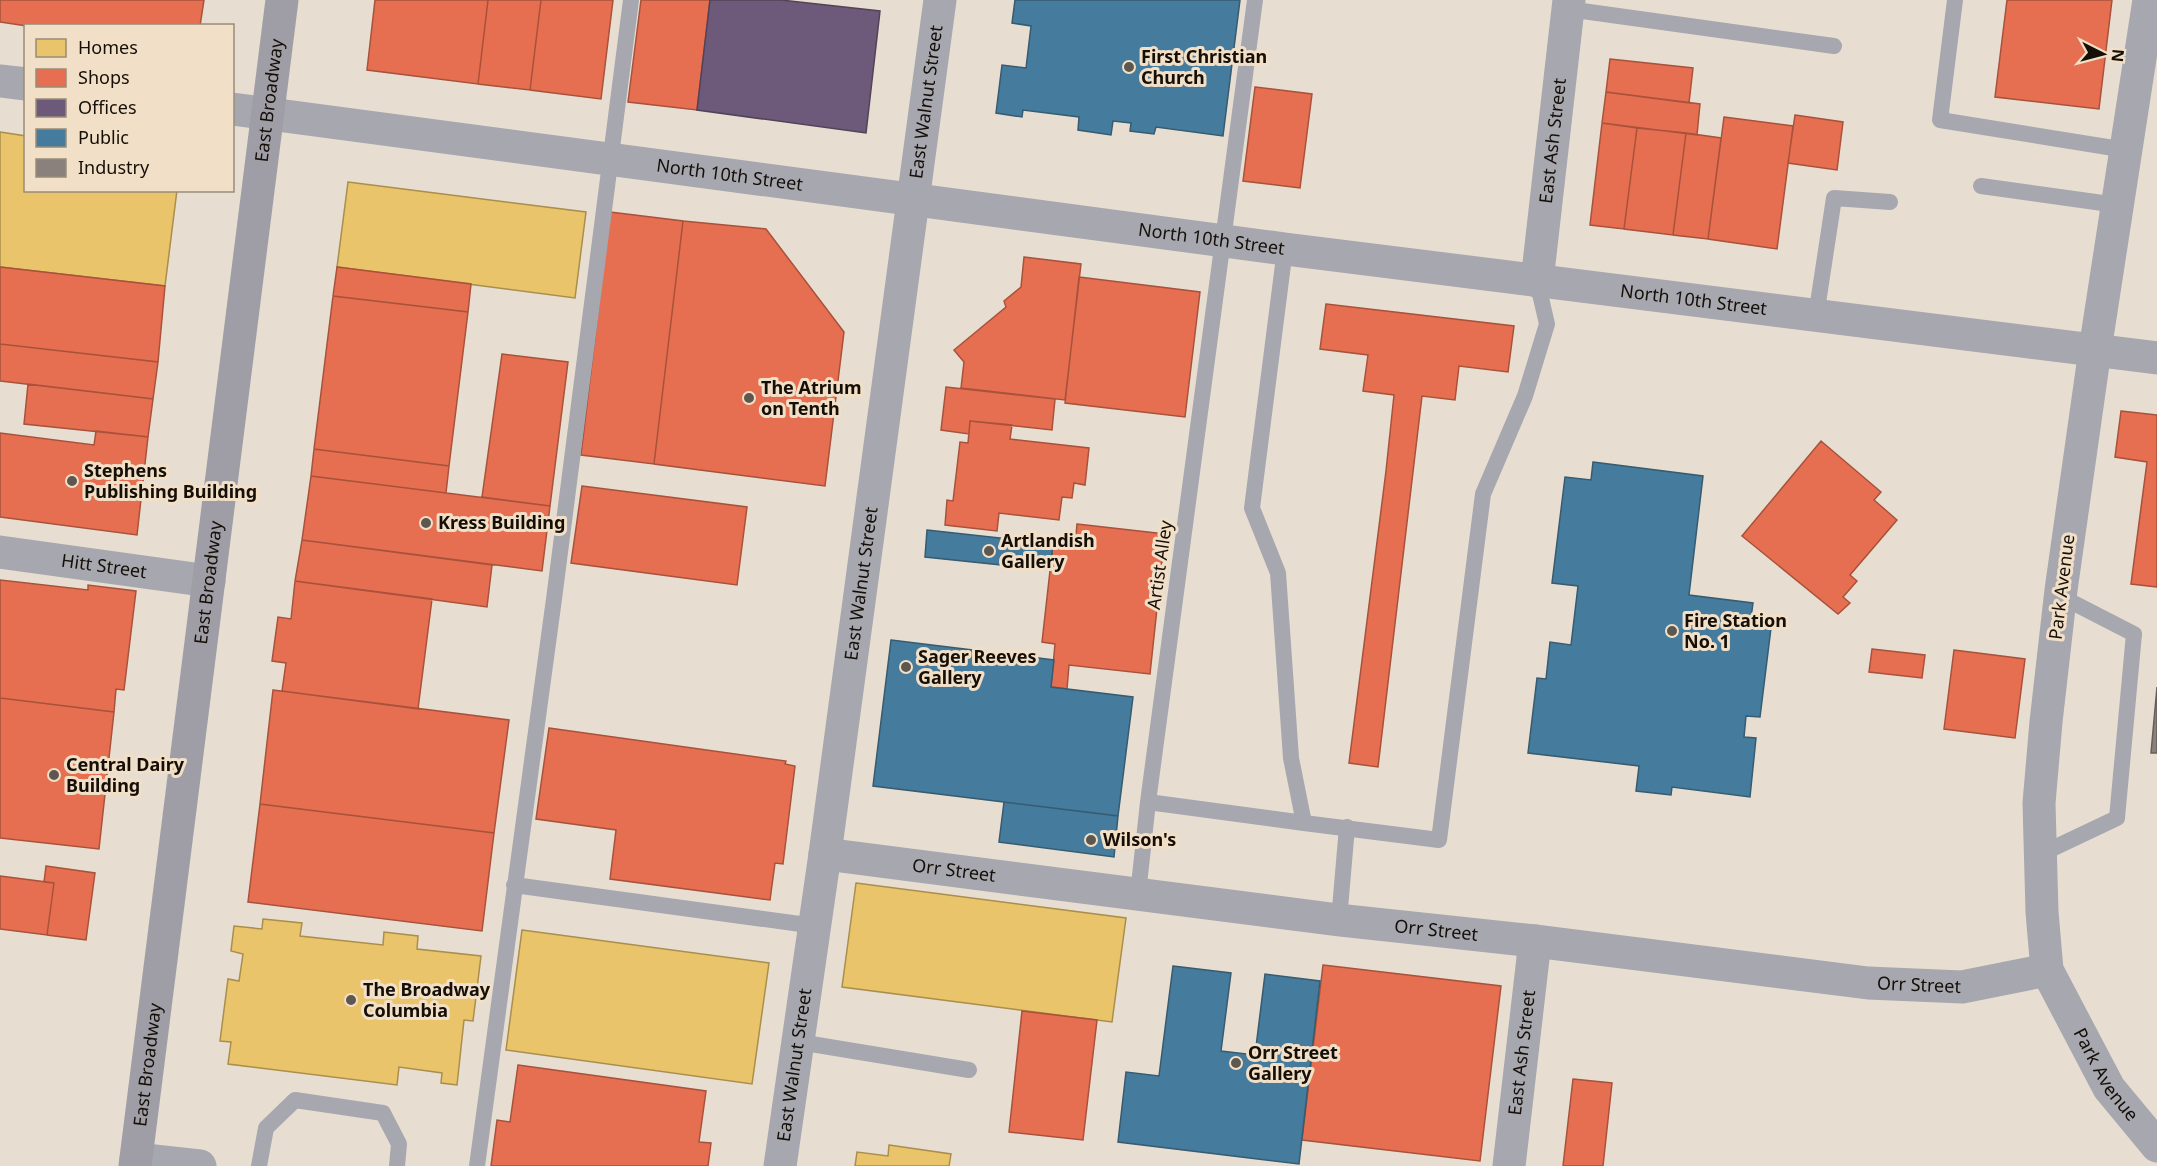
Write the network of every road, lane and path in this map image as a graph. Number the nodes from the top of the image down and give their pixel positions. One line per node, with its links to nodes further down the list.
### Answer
1 (282, 0): 12 (main road, East Broadway)
2 (631, 0): 14 (lane)
3 (940, 0): 16 (street, East Walnut Street)
4 (1255, 0): 19 (lane, Artist Alley)
5 (1955, 0): 13 (lane)
6 (2149, 0): 13 (street, Park Avenue)
7 (1568, 5): 8 (lane); 21 (street, East Ash Street)
8 (1834, 46)
9 (0, 81): 10 (street)
10 (24, 84)
11 (234, 109): 12 (street, North 10th Street)
12 (267, 113): 14 (street, North 10th Street); 26 (main road, East Broadway)
13 (2126, 150): 18 (street, Park Avenue)
14 (611, 159): 16 (street, North 10th Street); 33 (lane)
15 (1981, 186): 18 (lane)
16 (914, 200): 19 (street, North 10th Street); 31 (street, East Walnut Street)
17 (1890, 202): 22 (lane)
18 (2117, 205): 23 (street, Park Avenue)
19 (1223, 241): 20 (street, North 10th Street); 28 (lane, Artist Alley)
20 (1285, 249): 21 (street, North 10th Street); 29 (lane)
21 (1537, 281): 22 (street, North 10th Street); 30 (lane)
22 (1816, 316): 23 (street, North 10th Street)
23 (2095, 350): 24 (street, North 10th Street); 27 (street, Park Avenue)
24 (2157, 358)
25 (0, 552): 26 (street, Hitt Street)
26 (209, 581): 42 (main road, East Broadway)
27 (2061, 596): 32 (street, Park Avenue); 32 (lane)
28 (1148, 802): 29 (lane); 34 (lane, Artist Alley)
29 (1304, 823): 30 (lane)
30 (1347, 827): 35 (lane)
31 (825, 854): 34 (street, Orr Street); 36 (street, East Walnut Street)
32 (2041, 854): 38 (street, Park Avenue)
33 (514, 885): 36 (lane); 46 (lane)
34 (1138, 894): 35 (street, Orr Street)
35 (1339, 920): 37 (street, Orr Street)
36 (815, 926): 39 (street, East Walnut Street)
37 (1535, 941): 38 (street, Orr Street); 48 (street, East Ash Street)
38 (2047, 970): 41 (street, Park Avenue)
39 (799, 1042): 40 (lane); 47 (street, East Walnut Street)
40 (969, 1070)
41 (2157, 1146)
42 (135, 1162): 43 (street)
43 (200, 1166)
44 (259, 1166): 45 (lane)
45 (396, 1166)
46 (477, 1166)
47 (780, 1166)
48 (1509, 1166)

